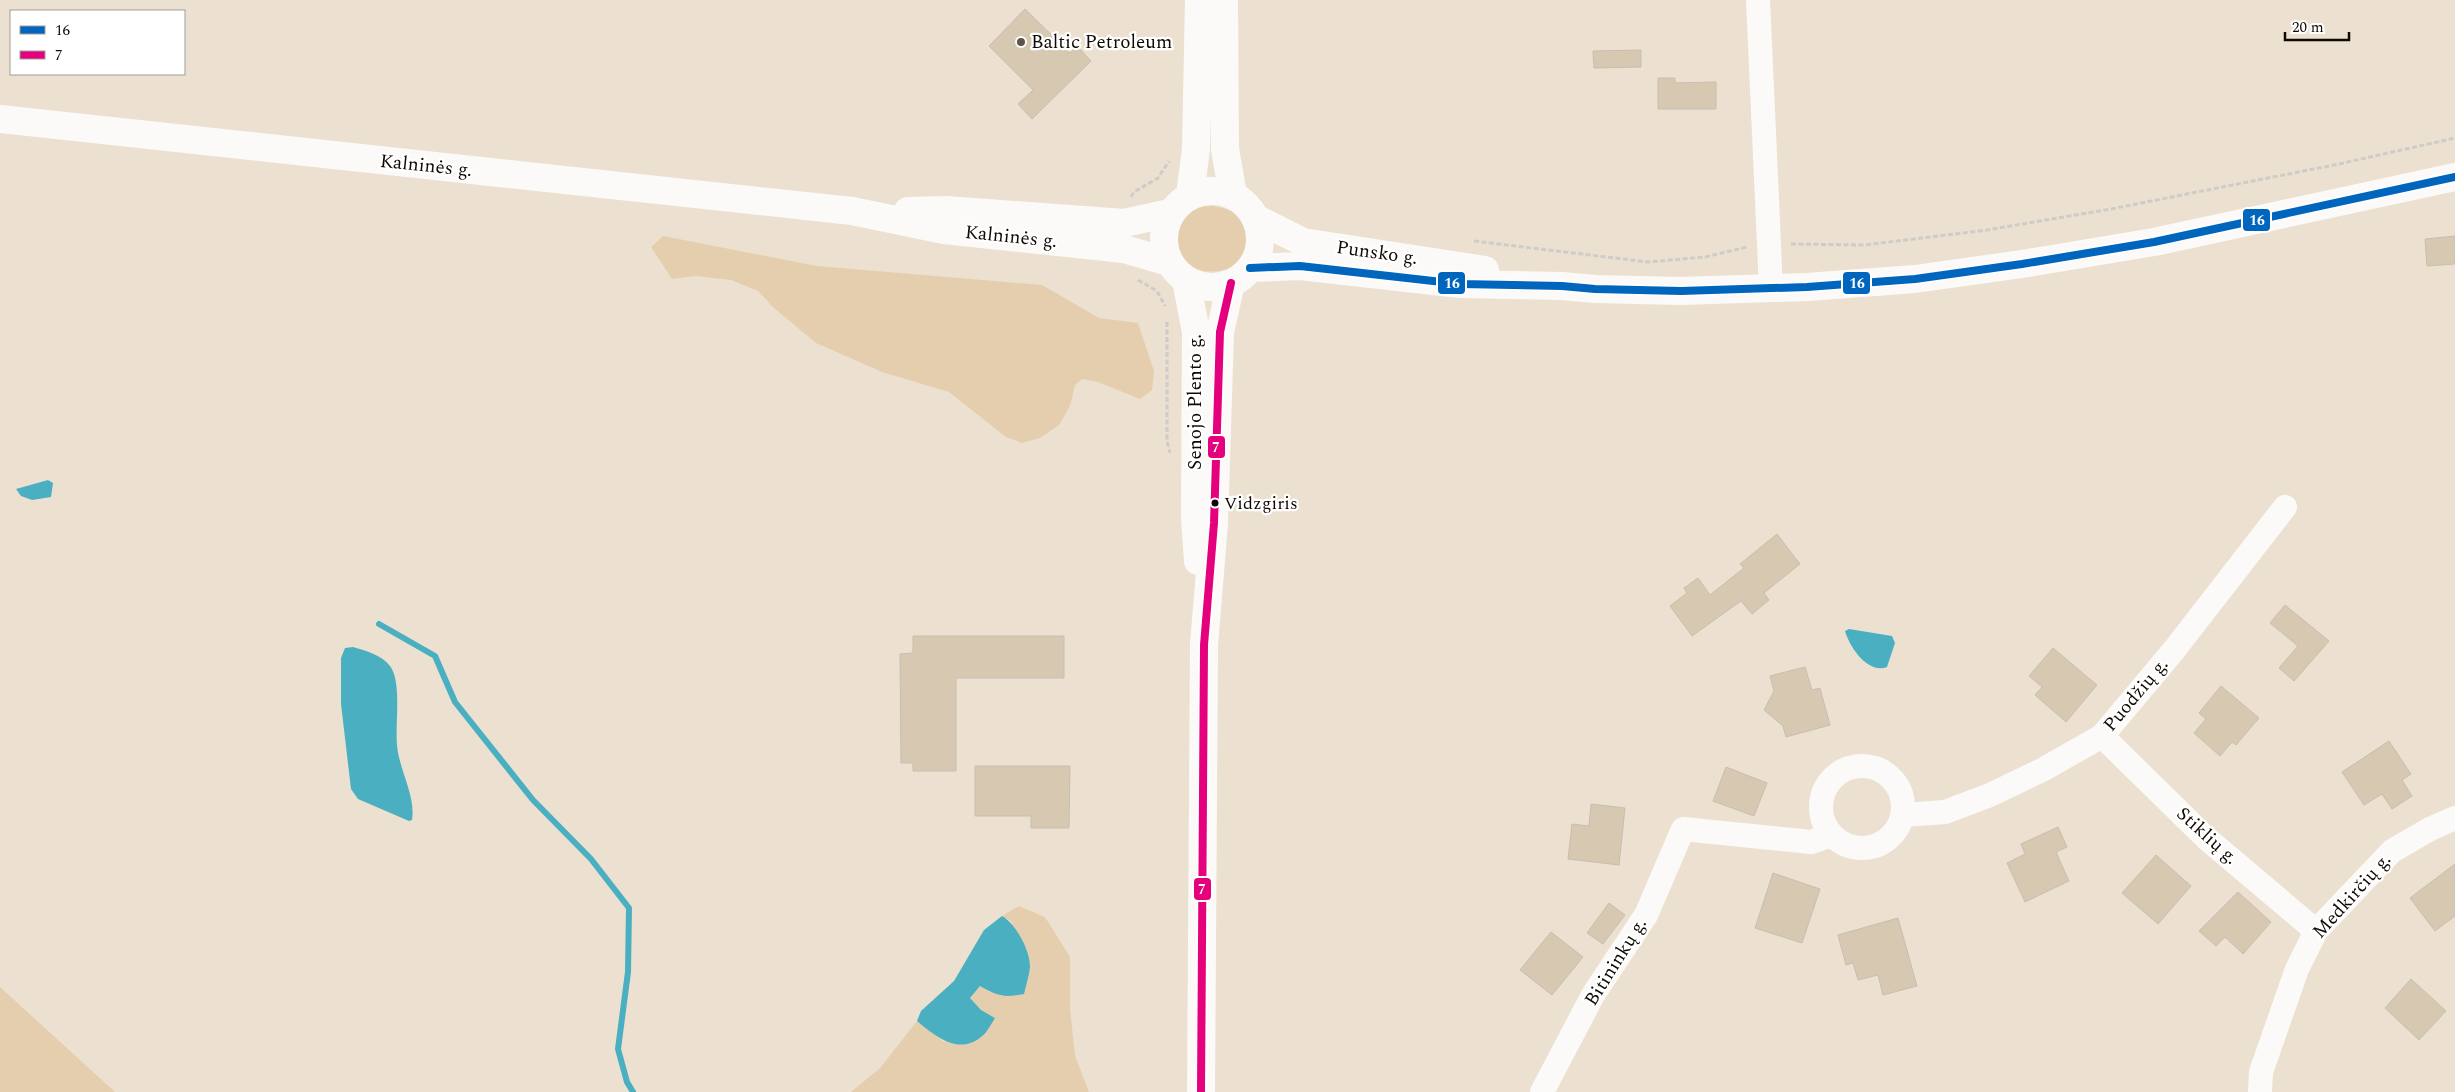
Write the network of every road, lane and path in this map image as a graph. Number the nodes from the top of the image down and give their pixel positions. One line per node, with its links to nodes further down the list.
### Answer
1 (1199, 0): 6 (main road)
2 (1224, 0): 8 (main road)
3 (1758, 0): 13 (street)
4 (0, 119): 11 (main road, Kalninės g.)
5 (2455, 138): 13 (path)
6 (1186, 148): 9 (main road); 11 (path)
7 (2455, 177): 17 (main road, Punsko g.)
8 (1233, 195): 9 (main road); 10 (main road)
9 (1180, 204): 11 (main road, Kalninės g.); 14 (main road)
10 (1255, 218): 15 (main road); 16 (main road, Punsko g.)
11 (1124, 236): 14 (main road, Kalninės g.); 18 (path)
12 (1465, 240): 13 (path)
13 (1768, 245): 17 (street)
14 (1178, 271): 15 (main road); 22 (main road, Senojo Plento g.)
15 (1241, 276): 16 (main road, Punsko g.); 22 (main road, Senojo Plento g.)
16 (1562, 286): 17 (main road, Punsko g.)
17 (1771, 289)
18 (1166, 310)
19 (1167, 320): 20 (path)
20 (1171, 458)
21 (2285, 506): 23 (street, Puodžių g.)
22 (1204, 645): 28 (main road, Senojo Plento g.)
23 (2102, 736): 24 (street, Puodžių g.); 27 (street, Stiklių g.)
24 (1903, 815): 26 (street); 26 (street)
25 (2455, 818): 27 (street, Medkirčių g.)
26 (1832, 834): 29 (street, Bitininkų g.)
27 (2316, 931): 30 (street, Medkirčių g.)
28 (1202, 1092)
29 (1542, 1092)
30 (2260, 1092)

